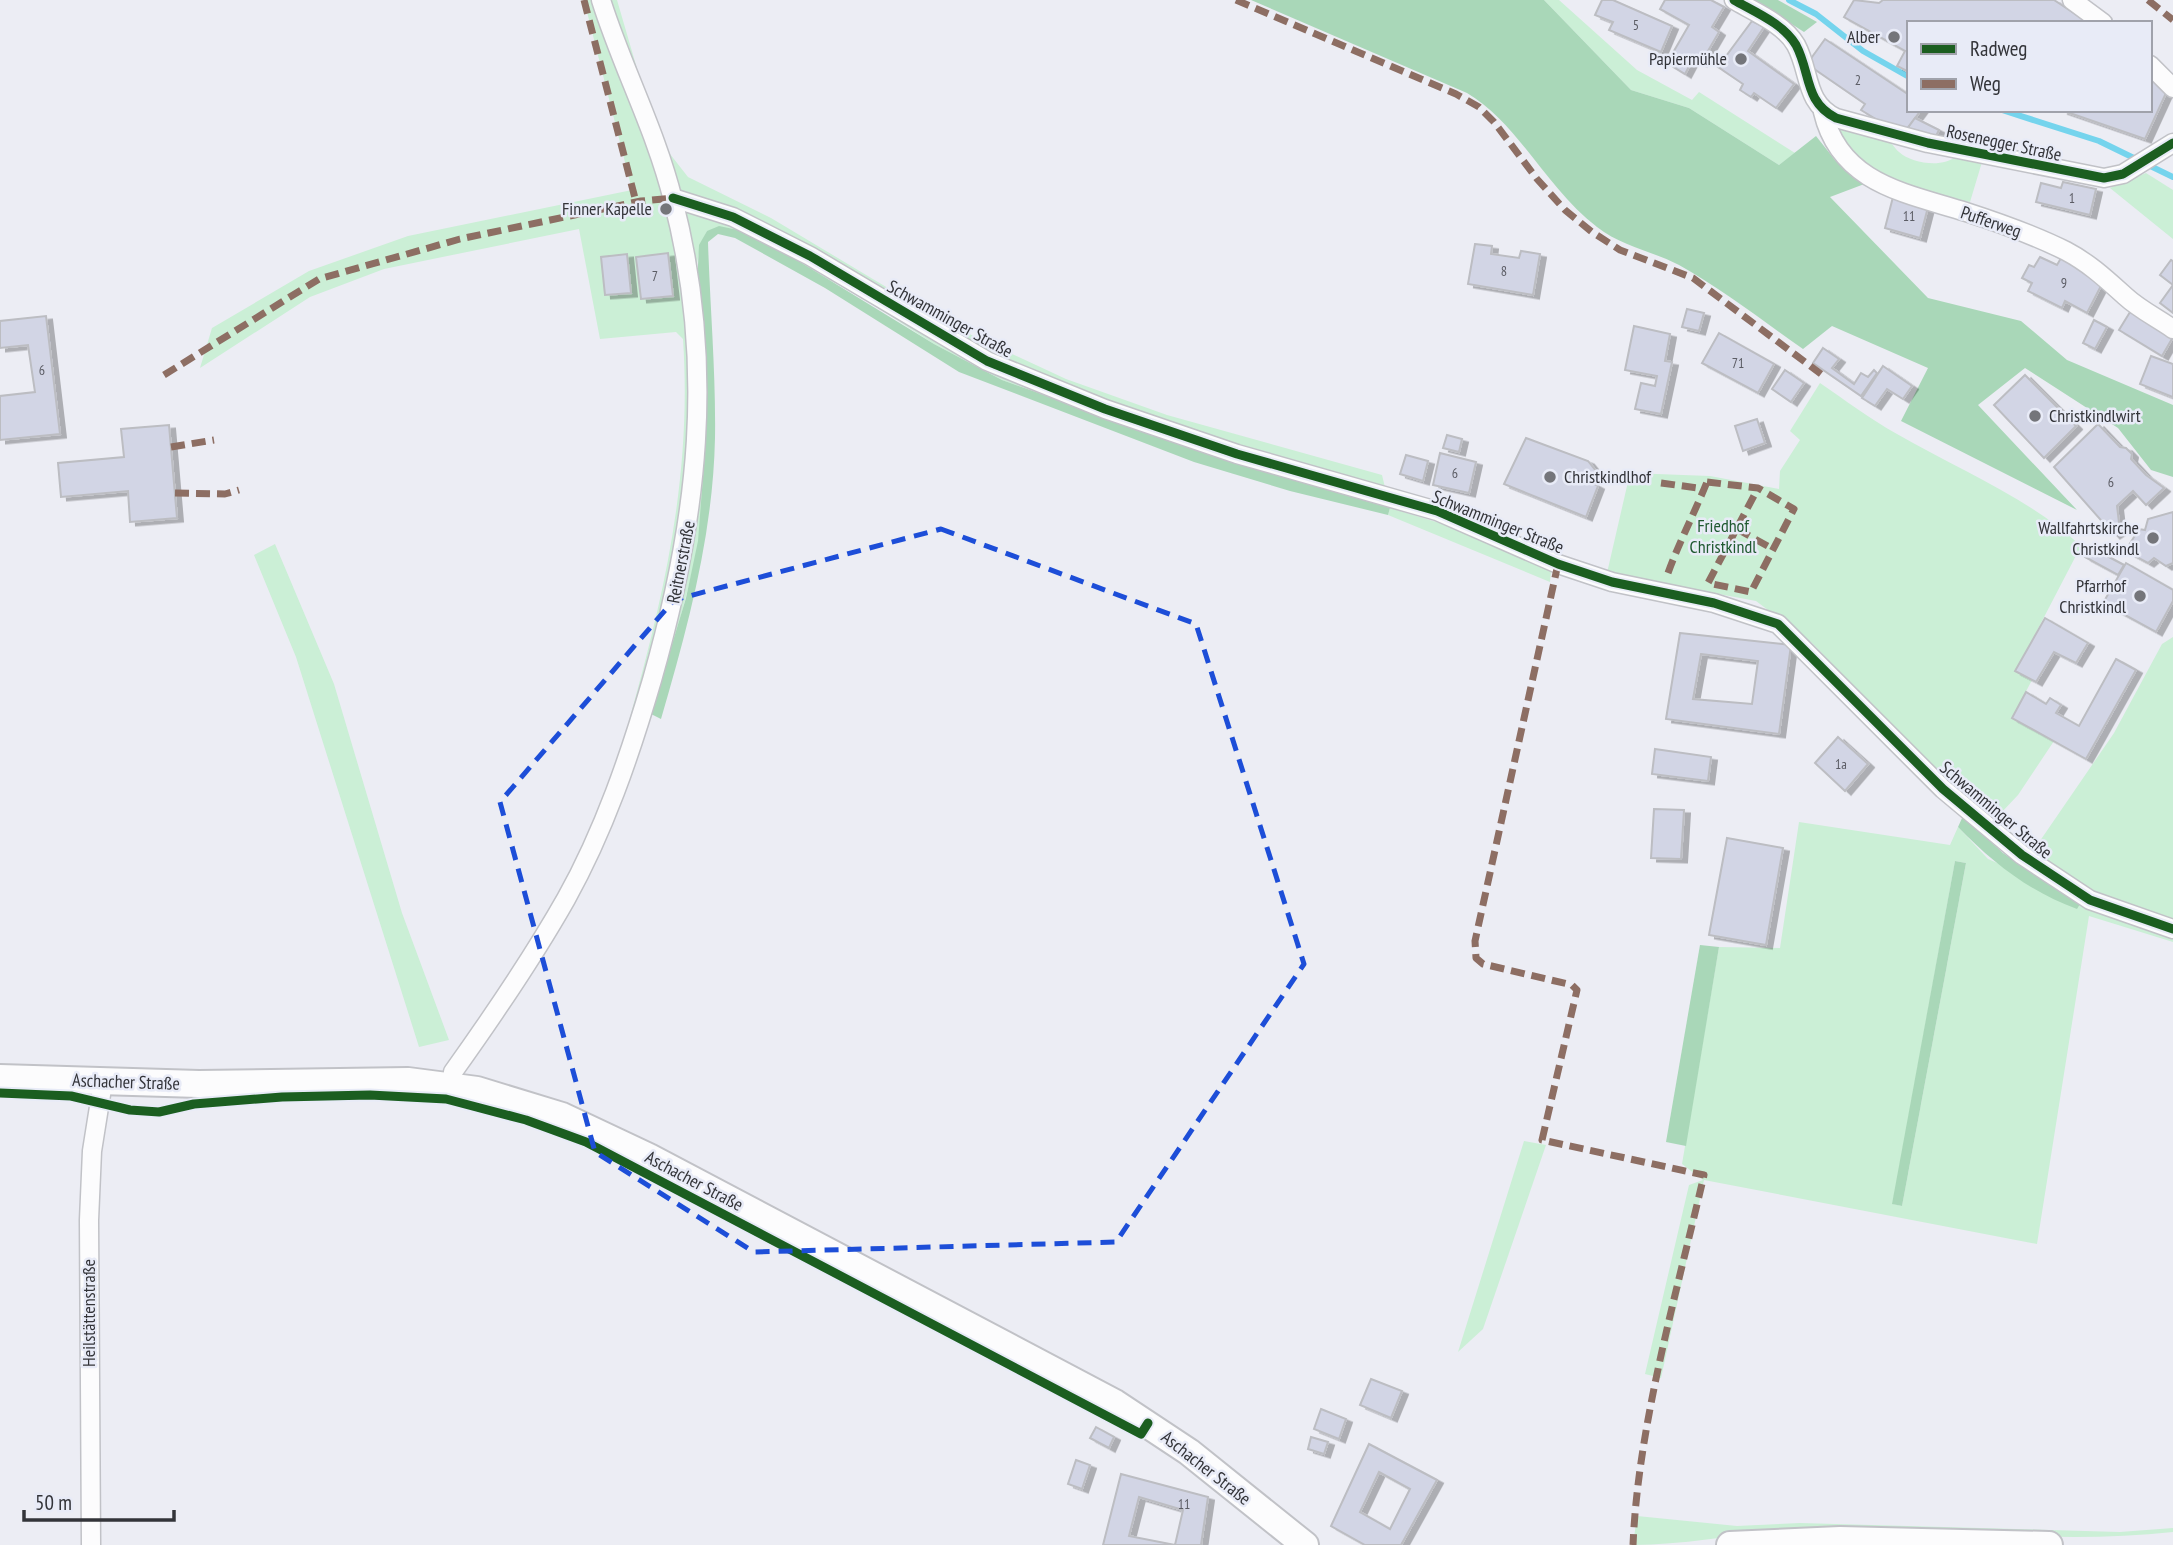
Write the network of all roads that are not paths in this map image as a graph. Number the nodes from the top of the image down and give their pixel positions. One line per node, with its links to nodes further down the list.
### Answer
1 (601, 0): 9 (street, Reitnerstraße)
2 (1734, 0): 7 (street)
3 (2071, 0): 4 (street)
4 (2101, 21)
5 (2152, 67): 6 (street)
6 (2173, 88)
7 (1823, 112): 8 (street, Rosenegger Straße); 10 (street, Pufferweg)
8 (2173, 143)
9 (673, 198): 11 (street, Schwamminger Straße); 14 (street, Reitnerstraße)
10 (2173, 330)
11 (2173, 929)
12 (0, 1078): 13 (street, Aschacher Straße)
13 (103, 1082): 14 (street, Aschacher Straße); 15 (street, Heilstättenstraße)
14 (451, 1085): 16 (street, Aschacher Straße)
15 (91, 1545)
16 (1305, 1545)
17 (1730, 1545): 18 (street)
18 (2049, 1545)

